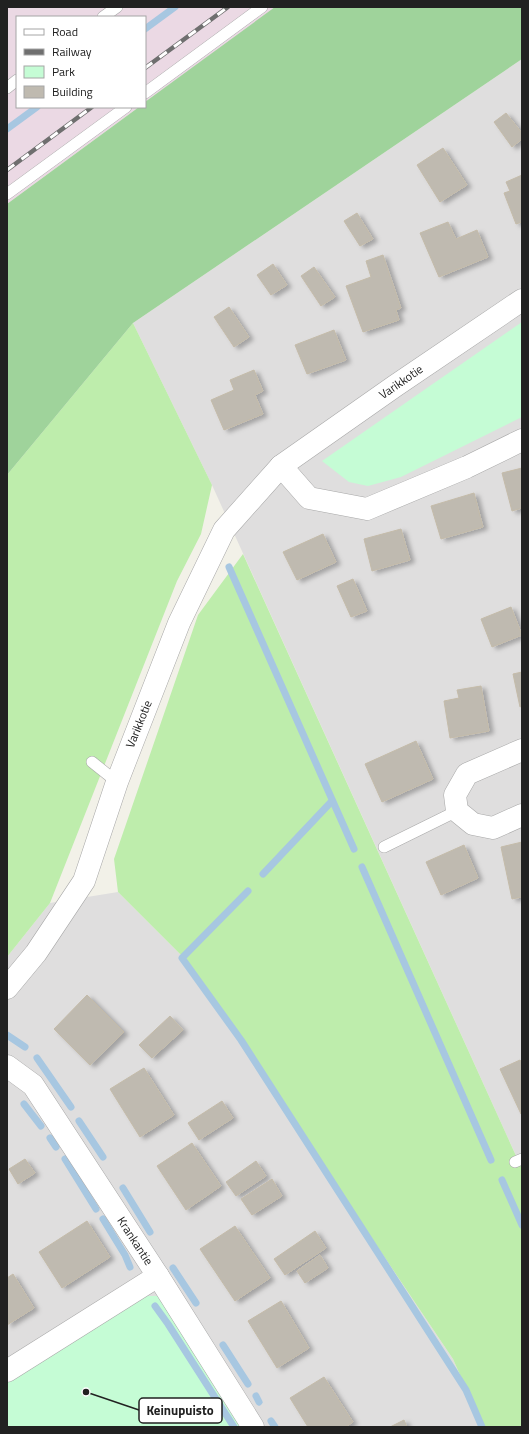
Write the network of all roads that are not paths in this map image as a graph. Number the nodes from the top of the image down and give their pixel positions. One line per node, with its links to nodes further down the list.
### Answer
1 (117, 7): 3 (lane)
2 (262, 7): 6 (lane)
3 (104, 16)
4 (16, 81): 5 (lane)
5 (7, 88)
6 (146, 92)
7 (125, 108): 8 (lane)
8 (7, 194)
9 (522, 300): 11 (street, Varikkotie)
10 (522, 440): 11 (street)
11 (281, 466): 14 (street, Varikkotie)
12 (522, 750): 15 (street)
13 (92, 762): 14 (lane)
14 (117, 782): 18 (street, Varikkotie)
15 (457, 811): 16 (street); 17 (lane)
16 (522, 815)
17 (384, 847)
18 (7, 988)
19 (7, 1066): 20 (street, Krankantie)
20 (158, 1276): 21 (street); 22 (street, Krankantie)
21 (7, 1371)
22 (253, 1427)

